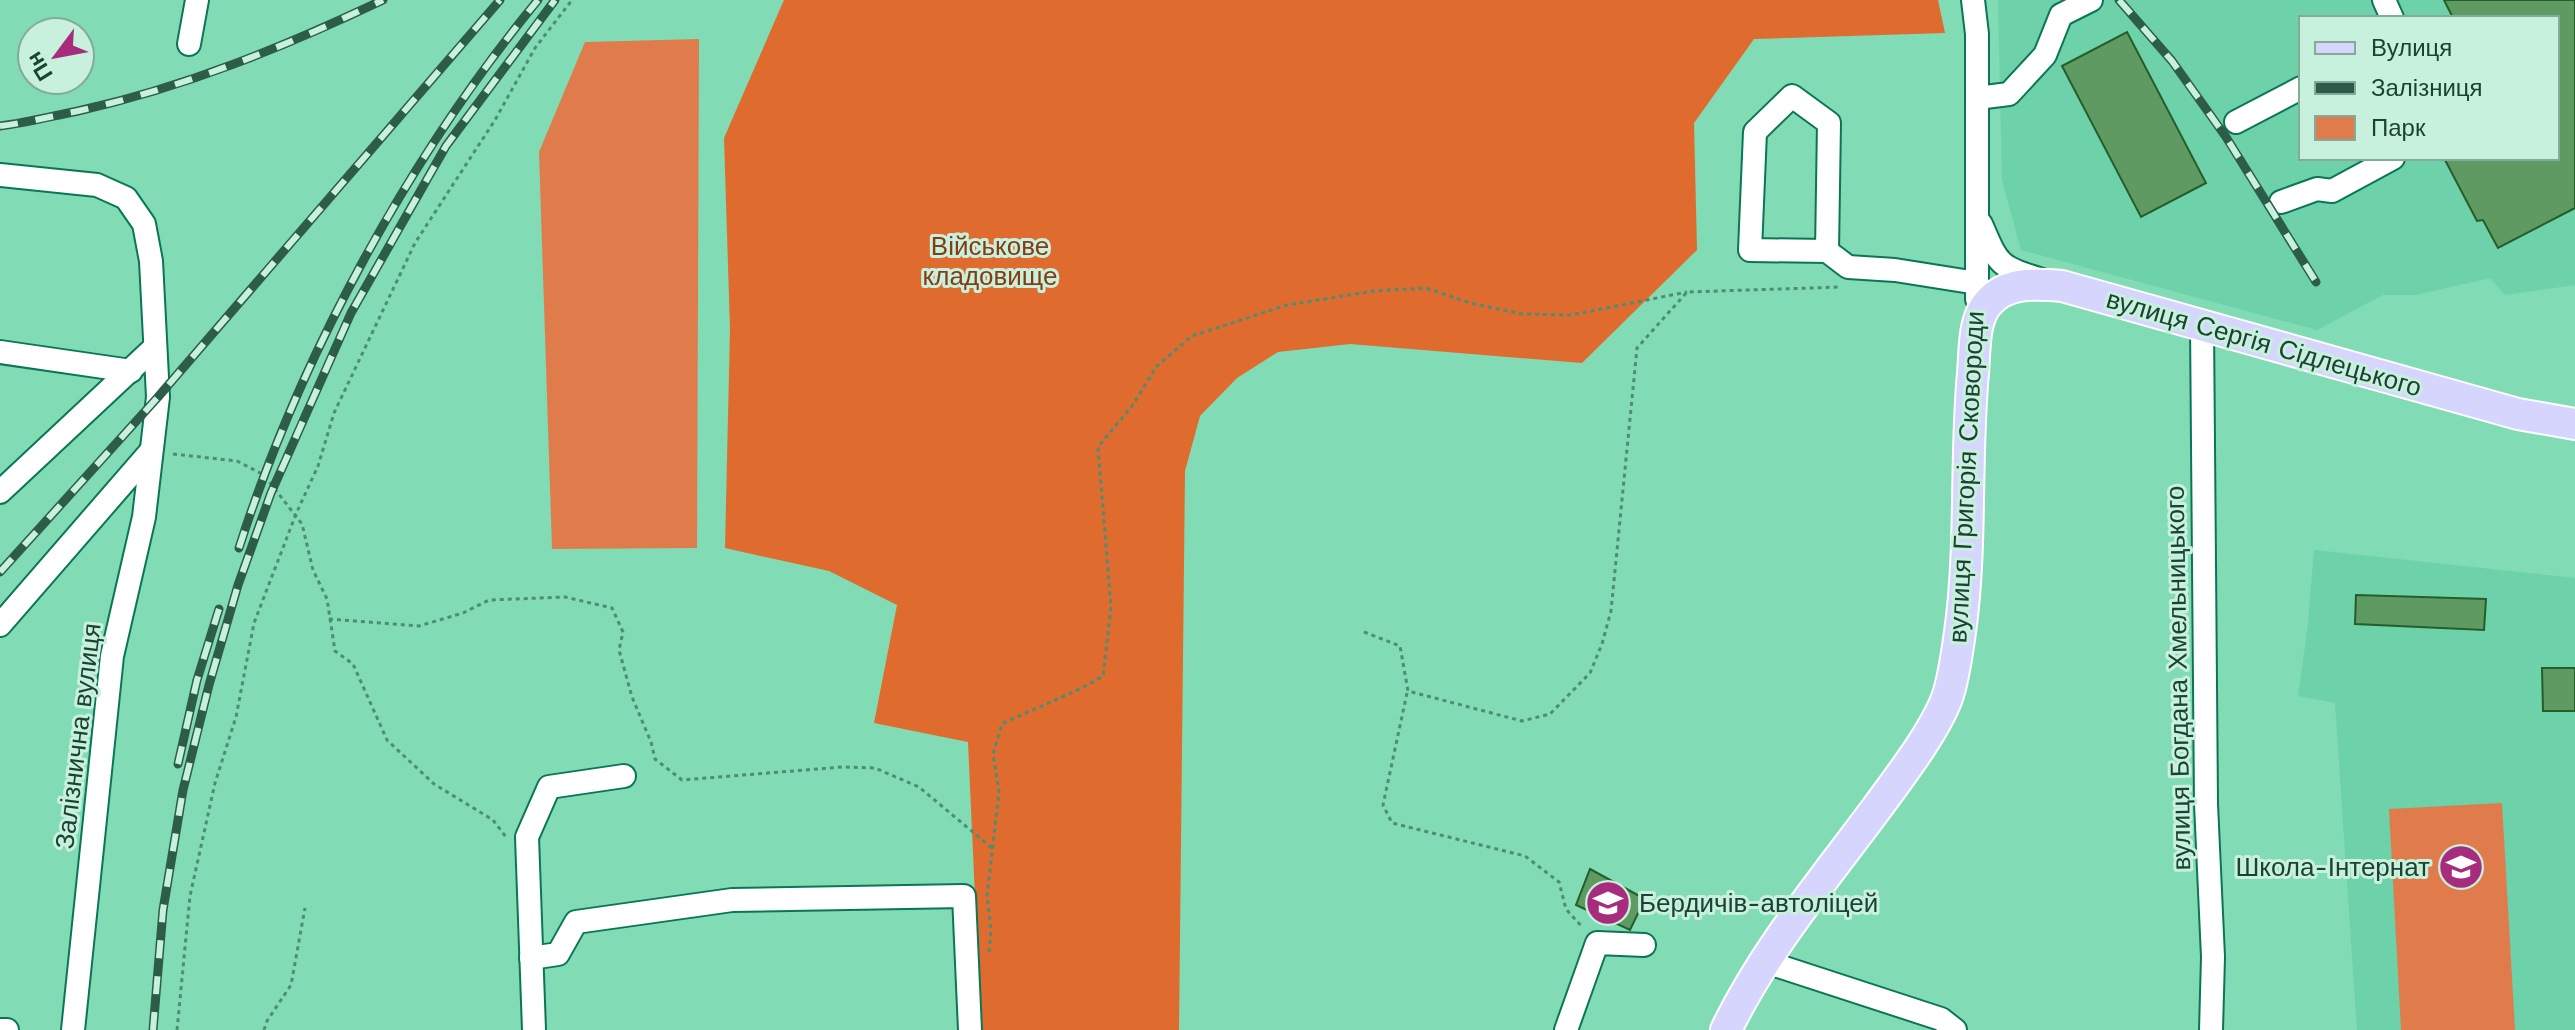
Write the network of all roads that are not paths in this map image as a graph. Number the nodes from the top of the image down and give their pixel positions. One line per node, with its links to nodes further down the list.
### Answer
1 (197, 0): 6 (street)
2 (1973, 0): 8 (street, вулиця Григорія Сковороди)
3 (2045, 0): 5 (street)
4 (2091, 0): 5 (street)
5 (2057, 24): 8 (street)
6 (189, 44)
7 (2299, 89): 9 (street)
8 (1977, 98): 13 (street, вулиця Григорія Сковороди)
9 (2236, 122)
10 (2389, 160): 12 (street)
11 (0, 175): 19 (street, Залізнична вулиця)
12 (2281, 202)
13 (1977, 215): 15 (street, вулиця Григорія Сковороди); 16 (street)
14 (1827, 251): 14 (street); 15 (street)
15 (1977, 283): 18 (street, вулиця Григорія Сковороди)
16 (2062, 286): 17 (main road, вулиця Сергія Сідлецького); 18 (main road, вулиця Сергія Сідлецького)
17 (2202, 324): 22 (main road, вулиця Сергія Сідлецького); 38 (street, вулиця Богдана Хмельницького)
18 (1977, 333): 29 (main road, вулиця Григорія Сковороди)
19 (155, 347): 21 (street); 23 (street, Залізнична вулиця)
20 (0, 352): 21 (street)
21 (131, 371): 24 (street)
22 (2575, 424)
23 (151, 451): 25 (street); 32 (street, Залізнична вулиця)
24 (0, 492)
25 (0, 625)
26 (624, 776): 28 (street)
27 (1644, 945): 35 (street)
28 (531, 958): 33 (street); 34 (street)
29 (1766, 962): 36 (main road, вулиця Григорія Сковороди); 37 (street)
30 (0, 1030): 31 (street)
31 (7, 1030)
32 (73, 1030)
33 (534, 1030)
34 (970, 1030)
35 (1566, 1030)
36 (1726, 1030)
37 (1955, 1030)
38 (2211, 1030)

